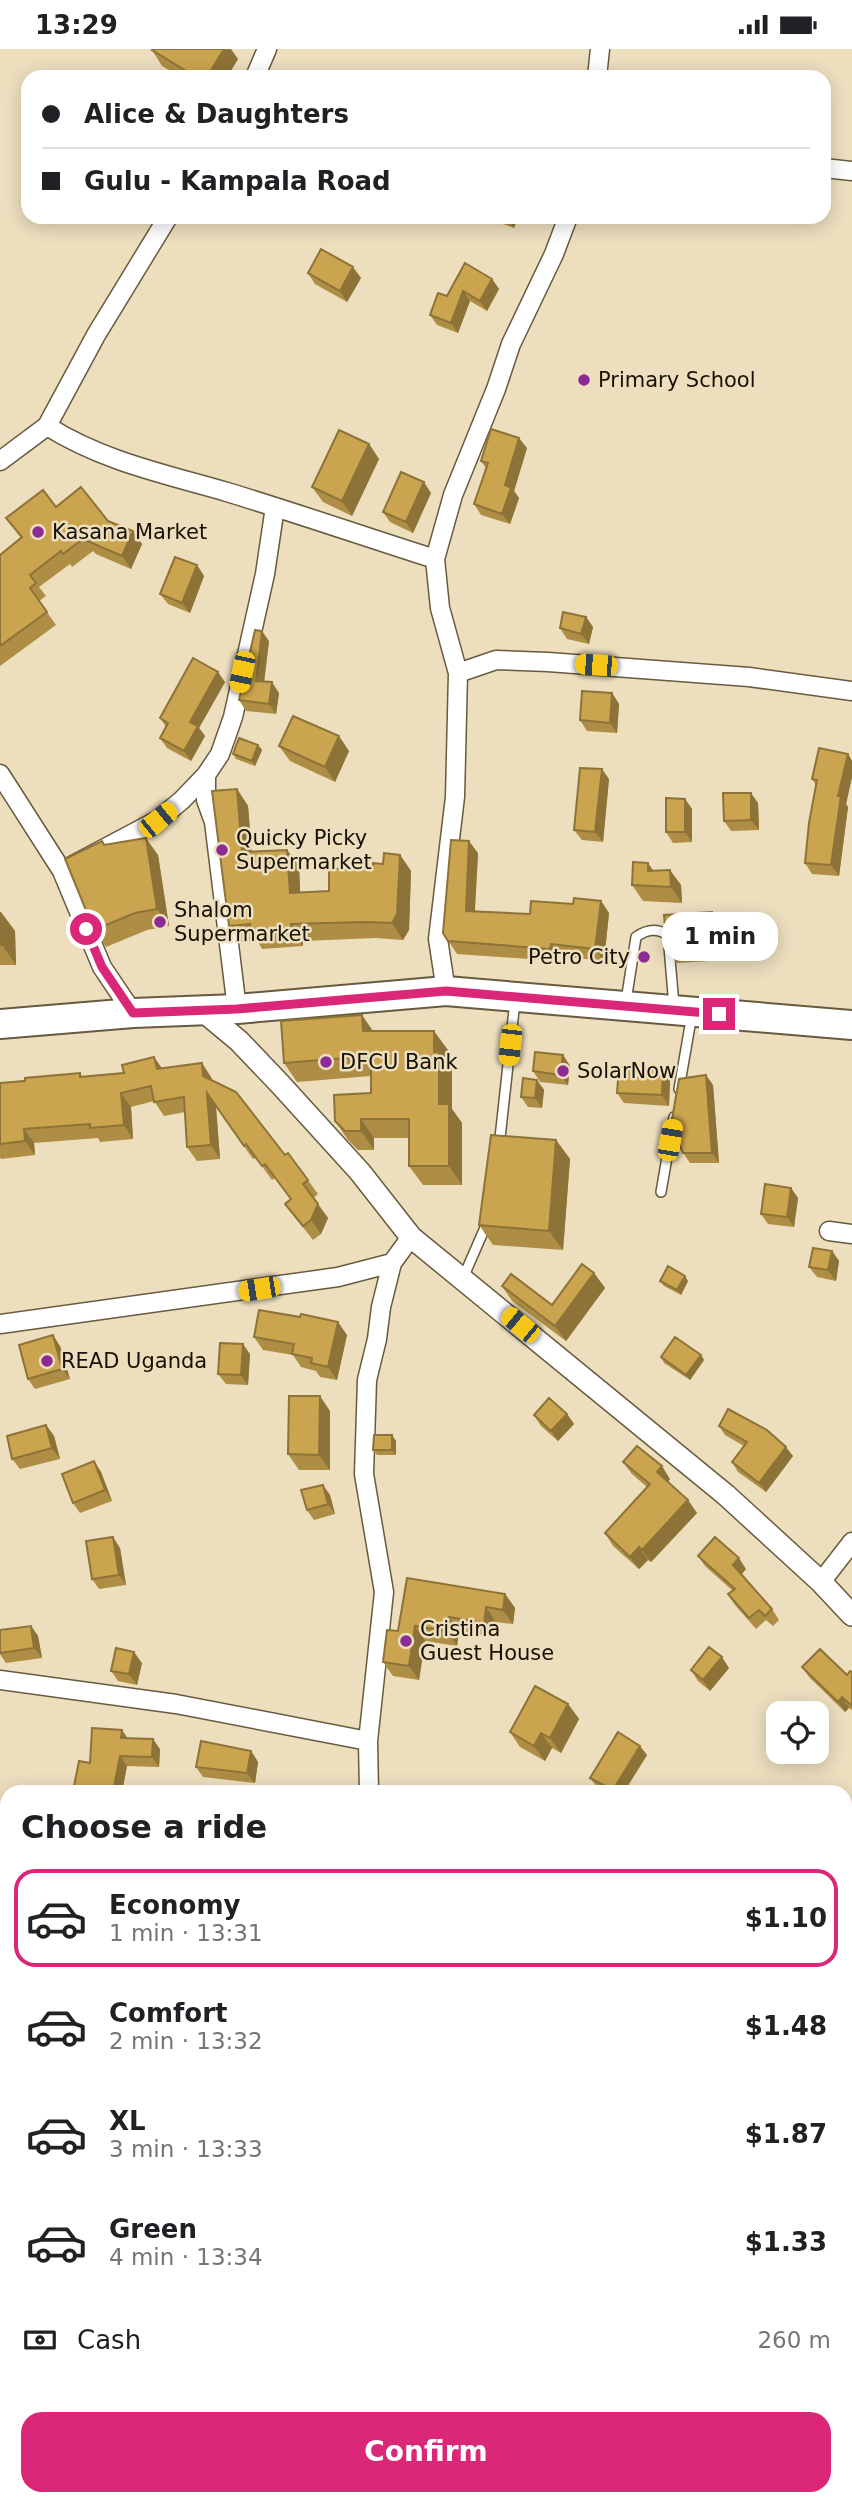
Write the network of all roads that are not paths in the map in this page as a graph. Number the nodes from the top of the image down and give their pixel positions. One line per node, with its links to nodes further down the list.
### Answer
1 (267, 49): 3 (street)
2 (600, 49): 4 (street)
3 (258, 70)
4 (598, 70)
5 (831, 169): 6 (street)
6 (852, 171)
7 (164, 224): 9 (street)
8 (565, 224): 12 (street)
9 (47, 426): 10 (street); 11 (street)
10 (0, 461)
11 (275, 507): 12 (street); 16 (street)
12 (435, 559): 13 (street)
13 (458, 673): 14 (street); 18 (street)
14 (852, 691)
15 (0, 774): 17 (street)
16 (206, 775): 17 (street); 21 (street)
17 (62, 871): 24 (street)
18 (446, 991): 19 (main road); 21 (main road)
19 (516, 997): 20 (main road); 27 (lane)
20 (625, 1006): 23 (main road); 23 (lane)
21 (237, 1009): 22 (main road)
22 (203, 1011): 24 (main road); 32 (street)
23 (683, 1011): 25 (main road); 28 (lane)
24 (133, 1013): 26 (main road)
25 (851, 1020)
26 (0, 1024)
27 (498, 1157)
28 (662, 1192)
29 (488, 1217): 34 (lane)
30 (829, 1231): 31 (street)
31 (852, 1234)
32 (411, 1237): 33 (street); 34 (street)
33 (392, 1263): 35 (street); 40 (street)
34 (463, 1278): 37 (street)
35 (0, 1324)
36 (852, 1542): 37 (street)
37 (821, 1583): 38 (street)
38 (852, 1615)
39 (0, 1680): 40 (street)
40 (368, 1741): 41 (street)
41 (369, 1785)

